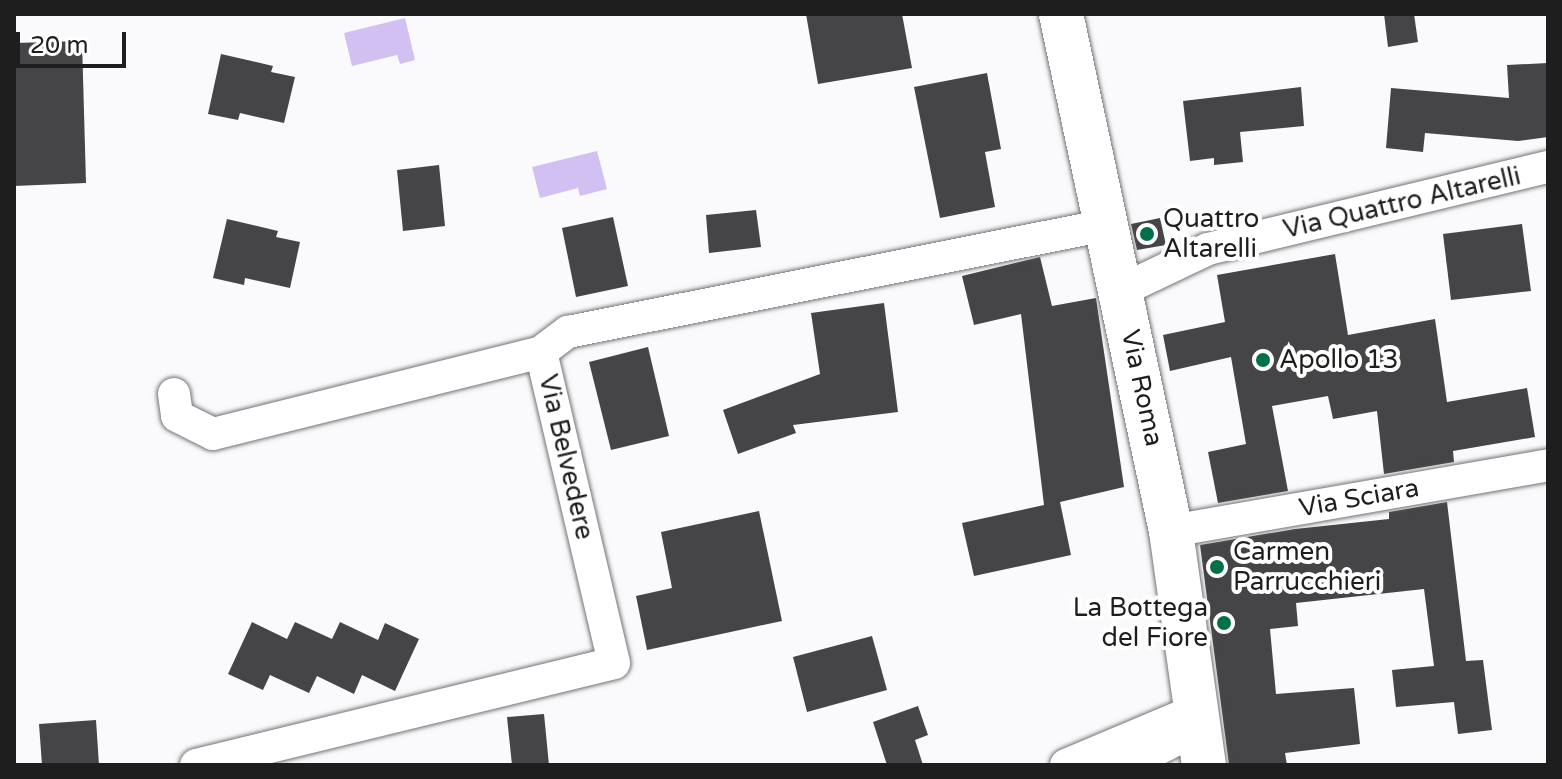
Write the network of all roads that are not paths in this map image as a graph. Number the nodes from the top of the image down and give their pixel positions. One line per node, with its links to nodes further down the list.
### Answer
1 (1061, 14): 3 (main road, Via Roma)
2 (1548, 167): 4 (street, Via Quattro Altarelli)
3 (1106, 225): 4 (main road, Via Roma); 5 (street, Via Belvedere)
4 (1122, 290): 8 (main road, Via Roma)
5 (541, 352): 6 (street); 10 (street, Via Belvedere)
6 (174, 394)
7 (1548, 465): 8 (street, Via Sciara)
8 (1171, 531): 9 (main road, Via Roma)
9 (1200, 734): 11 (street); 12 (street)
10 (196, 765)
11 (1066, 765)
12 (1127, 765)

